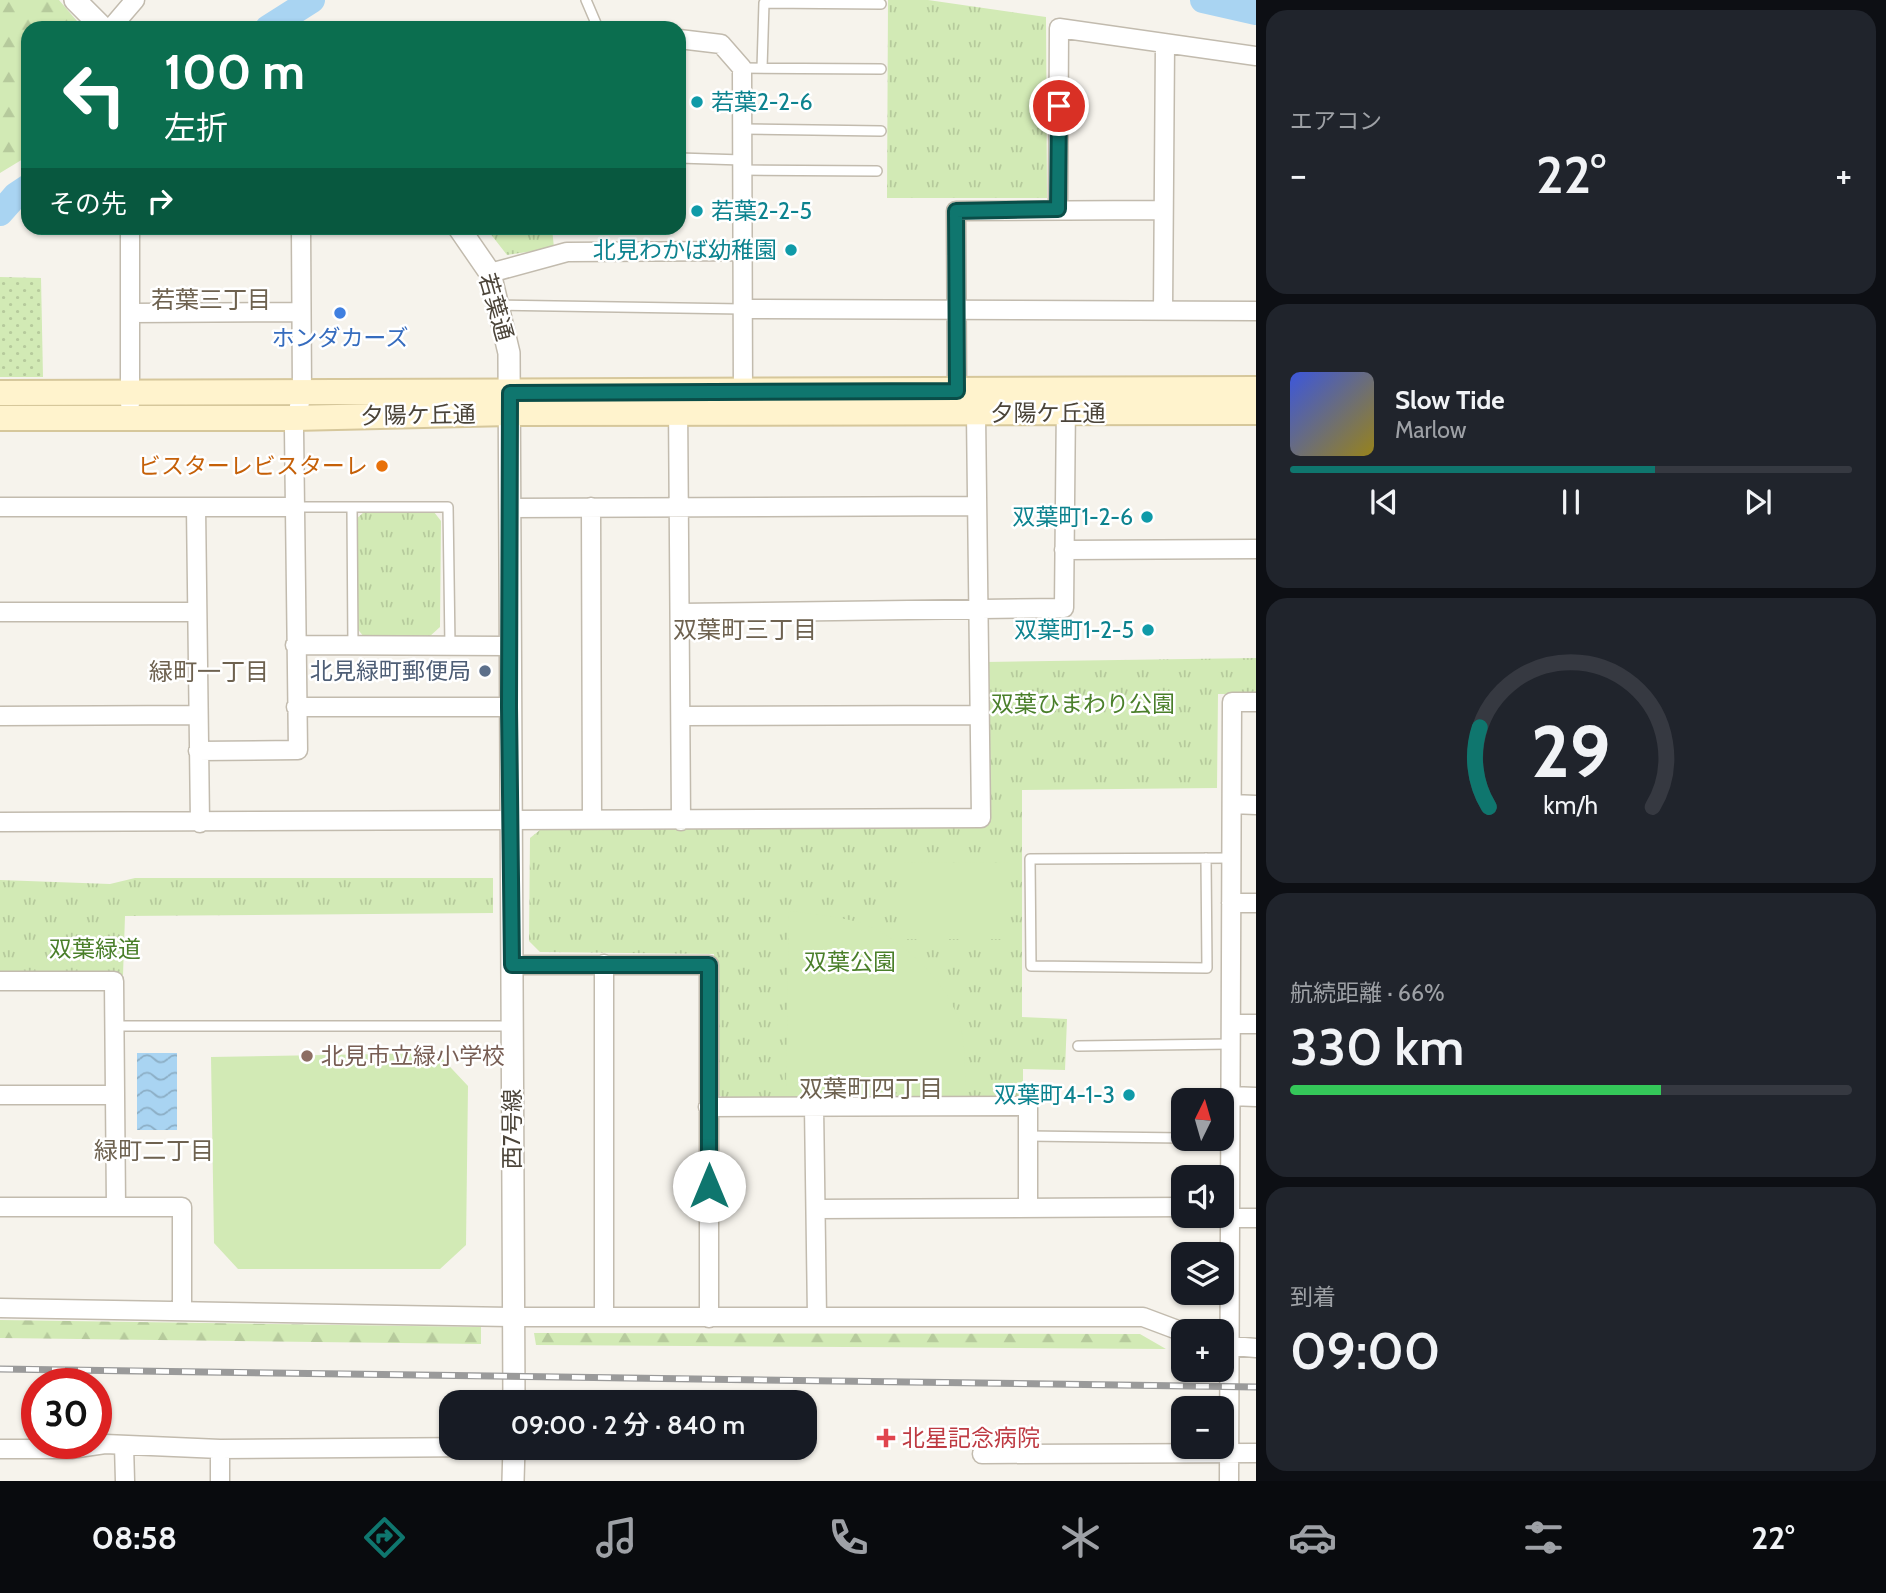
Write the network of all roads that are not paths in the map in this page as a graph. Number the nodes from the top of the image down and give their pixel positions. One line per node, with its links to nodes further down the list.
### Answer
1 (75, 0): 5 (street)
2 (135, 0): 6 (street)
3 (586, 0): 7 (lane)
4 (881, 4): 12 (lane)
5 (96, 21)
6 (117, 21)
7 (595, 21)
8 (686, 40): 11 (street)
9 (1165, 43): 10 (street); 19 (street); 20 (street)
10 (1256, 56)
11 (742, 68): 12 (lane); 14 (street)
12 (762, 68): 13 (lane)
13 (881, 69)
14 (742, 129): 15 (lane); 17 (street)
15 (881, 131)
16 (686, 159): 17 (lane)
17 (742, 165): 18 (lane); 24 (street)
18 (877, 171)
19 (1058, 209): 20 (street); 28 (street)
20 (1163, 210): 29 (street)
21 (130, 235): 32 (street)
22 (301, 235): 31 (street)
23 (464, 235): 25 (street, 若葉通)
24 (741, 251): 25 (street); 27 (street)
25 (490, 273): 26 (street, 若葉通)
26 (499, 305): 27 (lane); 41 (street, 若葉通)
27 (742, 309): 28 (street); 39 (street)
28 (957, 311): 29 (street); 34 (street)
29 (1163, 311): 30 (street)
30 (1256, 311)
31 (300, 312): 32 (street); 37 (street)
32 (131, 313): 36 (street)
33 (1256, 389): 40 (main road, 夕陽ケ丘通)
34 (957, 391): 39 (main road, 夕陽ケ丘通); 40 (main road, 夕陽ケ丘通); 43 (street)
35 (0, 393): 36 (main road, 夕陽ケ丘通)
36 (130, 393): 37 (main road, 夕陽ケ丘通); 45 (street)
37 (302, 393): 41 (main road, 夕陽ケ丘通); 46 (street)
38 (678, 402): 39 (main road, 夕陽ケ丘通); 41 (main road, 夕陽ケ丘通); 52 (street)
39 (743, 402): 43 (main road, 夕陽ケ丘通)
40 (1066, 402): 42 (main road, 夕陽ケ丘通); 43 (main road, 夕陽ケ丘通); 56 (street)
41 (510, 403): 46 (main road, 夕陽ケ丘通); 53 (street, 西7号線)
42 (1256, 412)
43 (976, 414): 48 (street)
44 (0, 418): 45 (main road, 夕陽ケ丘通)
45 (131, 418): 46 (main road, 夕陽ケ丘通)
46 (294, 418): 50 (street)
47 (0, 506): 49 (street)
48 (976, 506): 52 (street); 57 (street)
49 (196, 507): 50 (street); 59 (street)
50 (294, 507): 51 (lane); 61 (street)
51 (352, 507): 62 (lane); 63 (lane)
52 (677, 507): 54 (street); 60 (street)
53 (510, 508): 54 (street); 64 (street, 西7号線)
54 (591, 508): 76 (street)
55 (1256, 549): 56 (street)
56 (1064, 550): 57 (street)
57 (976, 610): 60 (street); 69 (street)
58 (0, 612): 59 (street)
59 (196, 612): 68 (street)
60 (680, 612): 71 (street)
61 (295, 645): 62 (street); 66 (street)
62 (353, 646): 63 (street)
63 (450, 646): 64 (street)
64 (509, 646): 67 (street, 西7号線)
65 (1256, 702): 73 (street)
66 (296, 707): 67 (street); 72 (street)
67 (509, 707): 75 (street, 西7号線)
68 (198, 715): 70 (street); 72 (street)
69 (977, 715): 71 (street); 77 (street)
70 (0, 716)
71 (681, 716): 77 (street)
72 (198, 751): 79 (street)
73 (1232, 804): 74 (street); 81 (street)
74 (1256, 804)
75 (510, 821): 76 (street); 79 (street); 85 (street, 西7号線)
76 (592, 821): 77 (street)
77 (681, 821)
78 (0, 822): 79 (street)
79 (200, 823)
80 (1206, 858): 80 (lane); 81 (lane)
81 (1232, 858): 82 (street)
82 (1231, 903): 83 (street); 87 (street)
83 (1256, 903)
84 (604, 964): 85 (street); 99 (street); 113 (street)
85 (512, 965): 90 (street, 西7号線)
86 (0, 981): 89 (street)
87 (1231, 1024): 88 (street); 91 (street)
88 (1256, 1024)
89 (114, 1026): 90 (lane); 95 (street)
90 (512, 1026): 112 (street, 西7号線)
91 (1231, 1044): 92 (lane); 93 (street)
92 (1078, 1046)
93 (1231, 1088)
94 (0, 1095): 95 (street)
95 (114, 1095): 103 (street)
96 (1234, 1096): 97 (street)
97 (1256, 1097)
98 (814, 1106): 99 (street); 100 (street); 106 (street)
99 (708, 1107): 115 (street)
100 (1028, 1136): 101 (lane); 105 (street)
101 (1171, 1138)
102 (0, 1207): 103 (street)
103 (116, 1207): 111 (street)
104 (1171, 1207): 105 (street)
105 (1028, 1208): 106 (street)
106 (816, 1209): 114 (street)
107 (1234, 1212): 108 (street)
108 (1256, 1217)
109 (1228, 1228): 116 (street)
110 (0, 1308): 111 (street)
111 (181, 1311): 112 (street)
112 (513, 1317): 113 (street); 120 (street, 西7号線)
113 (604, 1317): 115 (street)
114 (817, 1317): 115 (street); 117 (street)
115 (709, 1318)
116 (1226, 1319)
117 (1171, 1328)
118 (1234, 1347): 119 (street)
119 (1256, 1348)
120 (514, 1390)
121 (124, 1445): 123 (street); 124 (street); 131 (street)
122 (439, 1447): 124 (street)
123 (0, 1449)
124 (220, 1449): 132 (street)
125 (1171, 1453): 128 (street)
126 (1234, 1453): 127 (street)
127 (1256, 1453)
128 (982, 1454)
129 (1229, 1459): 134 (street)
130 (514, 1460): 133 (street)
131 (125, 1481)
132 (220, 1481)
133 (513, 1481)
134 (1229, 1481)

